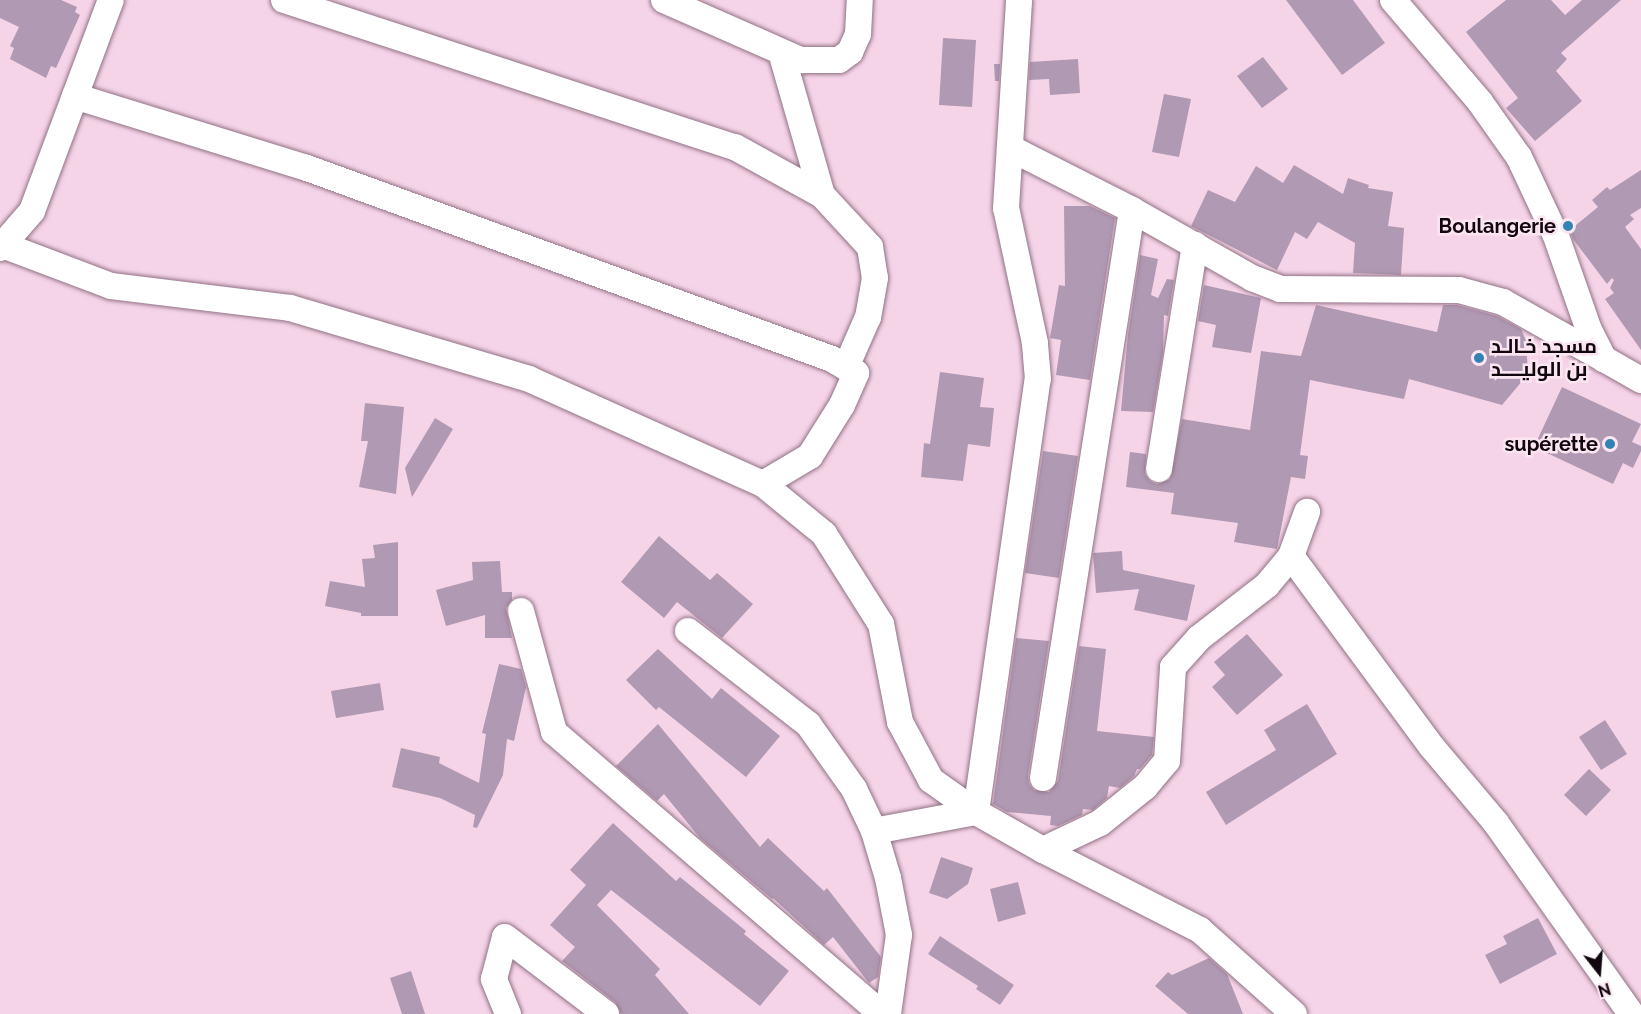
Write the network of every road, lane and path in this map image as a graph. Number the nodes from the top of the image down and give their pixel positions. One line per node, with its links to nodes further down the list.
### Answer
1 (111, 0): 8 (street)
2 (284, 0): 10 (street)
3 (664, 0): 7 (street)
4 (860, 0): 7 (street)
5 (1018, 0): 9 (street)
6 (1401, 3): 14 (street)
7 (781, 52): 10 (street)
8 (75, 96): 13 (street); 15 (street)
9 (1010, 148): 11 (street); 24 (street)
10 (822, 195): 15 (street)
11 (1132, 210): 12 (street); 23 (street)
12 (1196, 245): 14 (street); 17 (street)
13 (1, 246): 18 (street)
14 (1605, 359): 16 (street)
15 (846, 367): 18 (street)
16 (1641, 381)
17 (1159, 469)
18 (763, 484): 24 (street)
19 (1307, 512): 20 (street)
20 (1291, 556): 26 (street); 32 (street)
21 (521, 611): 29 (street)
22 (688, 631): 25 (street)
23 (1043, 778)
24 (976, 812): 25 (street); 26 (street)
25 (874, 831): 30 (street)
26 (1043, 850): 31 (street)
27 (508, 1014): 28 (street)
28 (606, 1014)
29 (882, 1014)
30 (888, 1014)
31 (1294, 1014)
32 (1631, 1014)

